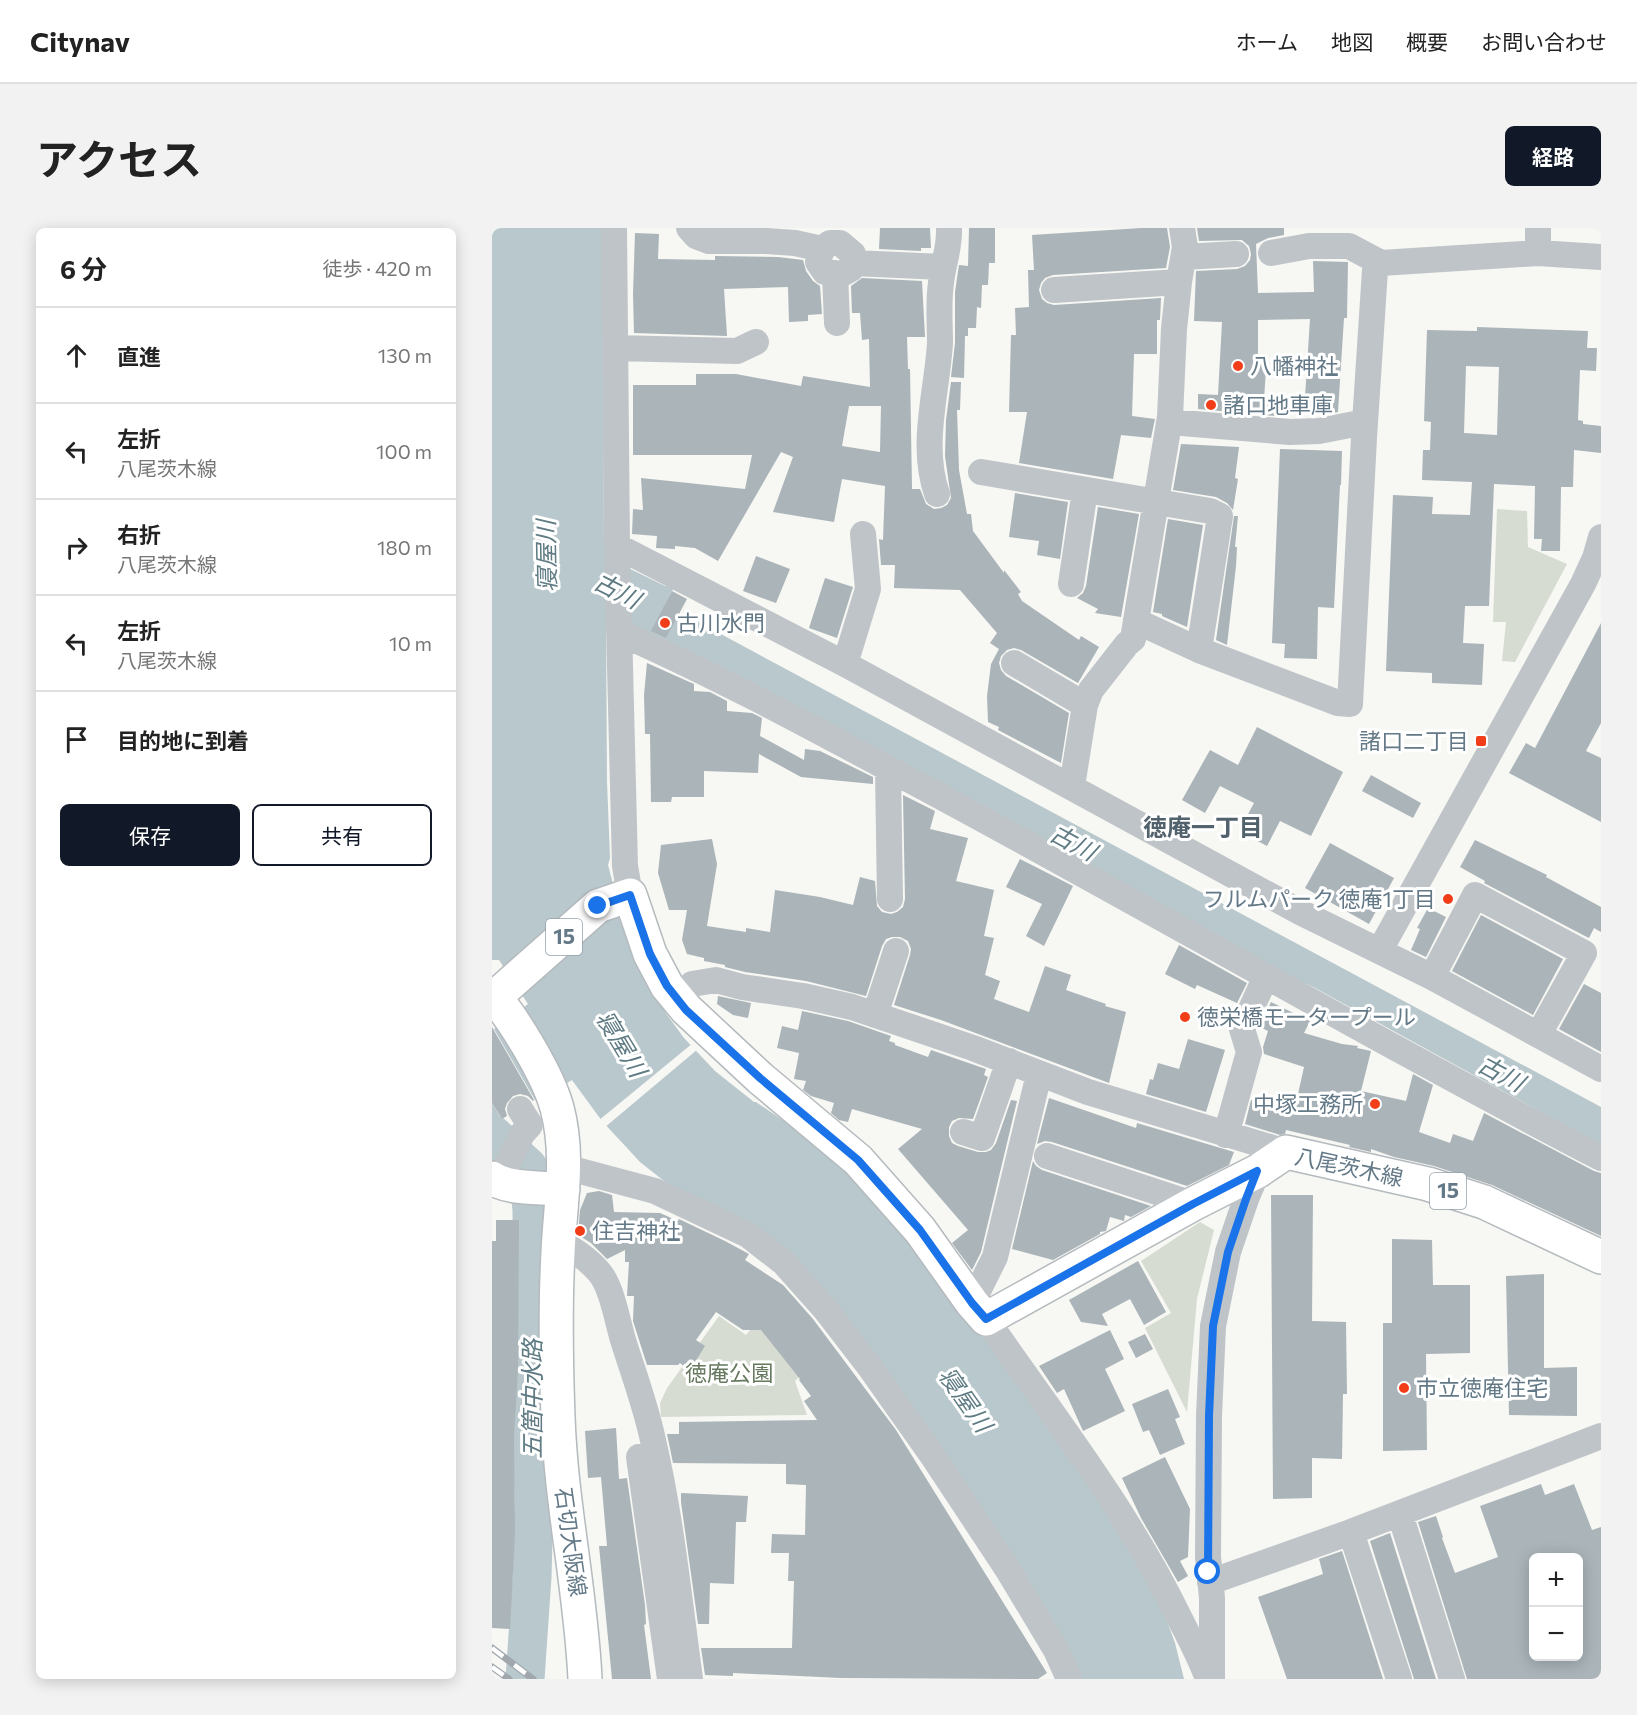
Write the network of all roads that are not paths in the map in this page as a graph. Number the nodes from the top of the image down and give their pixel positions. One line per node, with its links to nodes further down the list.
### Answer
1 (614, 228): 17 (street)
2 (689, 228): 12 (street)
3 (949, 228): 11 (street)
4 (1182, 228): 13 (street)
5 (1538, 228): 8 (street)
6 (1271, 253): 10 (street)
7 (1236, 254): 13 (street)
8 (1538, 254): 9 (street); 10 (street)
9 (1601, 257)
10 (1381, 263): 19 (street)
11 (943, 267): 12 (street); 22 (street)
12 (844, 269): 15 (street)
13 (1181, 269): 14 (street); 18 (street)
14 (1054, 290)
15 (837, 323)
16 (756, 342): 17 (street)
17 (615, 348): 25 (street)
18 (1170, 422): 19 (street); 23 (street)
19 (1365, 422): 30 (street)
20 (981, 472): 21 (street)
21 (1085, 490): 23 (street); 27 (street)
22 (937, 494)
23 (1156, 502): 28 (street); 30 (street)
24 (863, 534): 32 (street)
25 (617, 552): 29 (street); 32 (street)
26 (1599, 552): 38 (street)
27 (1071, 584)
28 (1136, 621): 30 (street); 33 (street)
29 (620, 628): 34 (street); 36 (street)
30 (1199, 650)
31 (1014, 663): 33 (street)
32 (845, 664): 35 (street)
33 (1085, 705): 35 (street)
34 (888, 769): 37 (street); 40 (street)
35 (1072, 786): 38 (street)
36 (627, 896): 43 (main road, 15); 60 (main road)
37 (890, 900)
38 (1380, 950): 41 (street)
39 (896, 951): 44 (street)
40 (1266, 976): 51 (street); 54 (street)
41 (1432, 977): 45 (street); 45 (street)
42 (692, 984): 44 (street)
43 (501, 998): 56 (main road, 15)
44 (875, 1015): 46 (street)
45 (1539, 1034): 47 (street)
46 (1009, 1061): 48 (street); 50 (street)
47 (1601, 1069)
48 (1039, 1074): 51 (street); 60 (street)
49 (520, 1108): 56 (street)
50 (963, 1132)
51 (1226, 1135): 52 (street)
52 (1286, 1152): 55 (main road, 八尾茨木線); 59 (main road, 八尾茨木線 / 15)
53 (1047, 1156): 57 (street)
54 (1601, 1158)
55 (1257, 1171): 57 (main road, 八尾茨木線); 65 (street)
56 (516, 1181): 58 (main road, 石切大阪線); 69 (street)
57 (1193, 1204): 60 (main road, 八尾茨木線)
58 (559, 1242): 61 (street); 66 (main road, 石切大阪線)
59 (1601, 1257)
60 (979, 1311): 70 (street)
61 (640, 1394): 67 (street); 68 (street)
62 (1601, 1436): 63 (street)
63 (1400, 1514): 64 (street); 72 (street)
64 (1351, 1532): 65 (street); 71 (street)
65 (1210, 1582): 70 (street)
66 (585, 1679)
67 (670, 1679)
68 (690, 1679)
69 (1069, 1679)
70 (1210, 1679)
71 (1399, 1679)
72 (1452, 1679)

